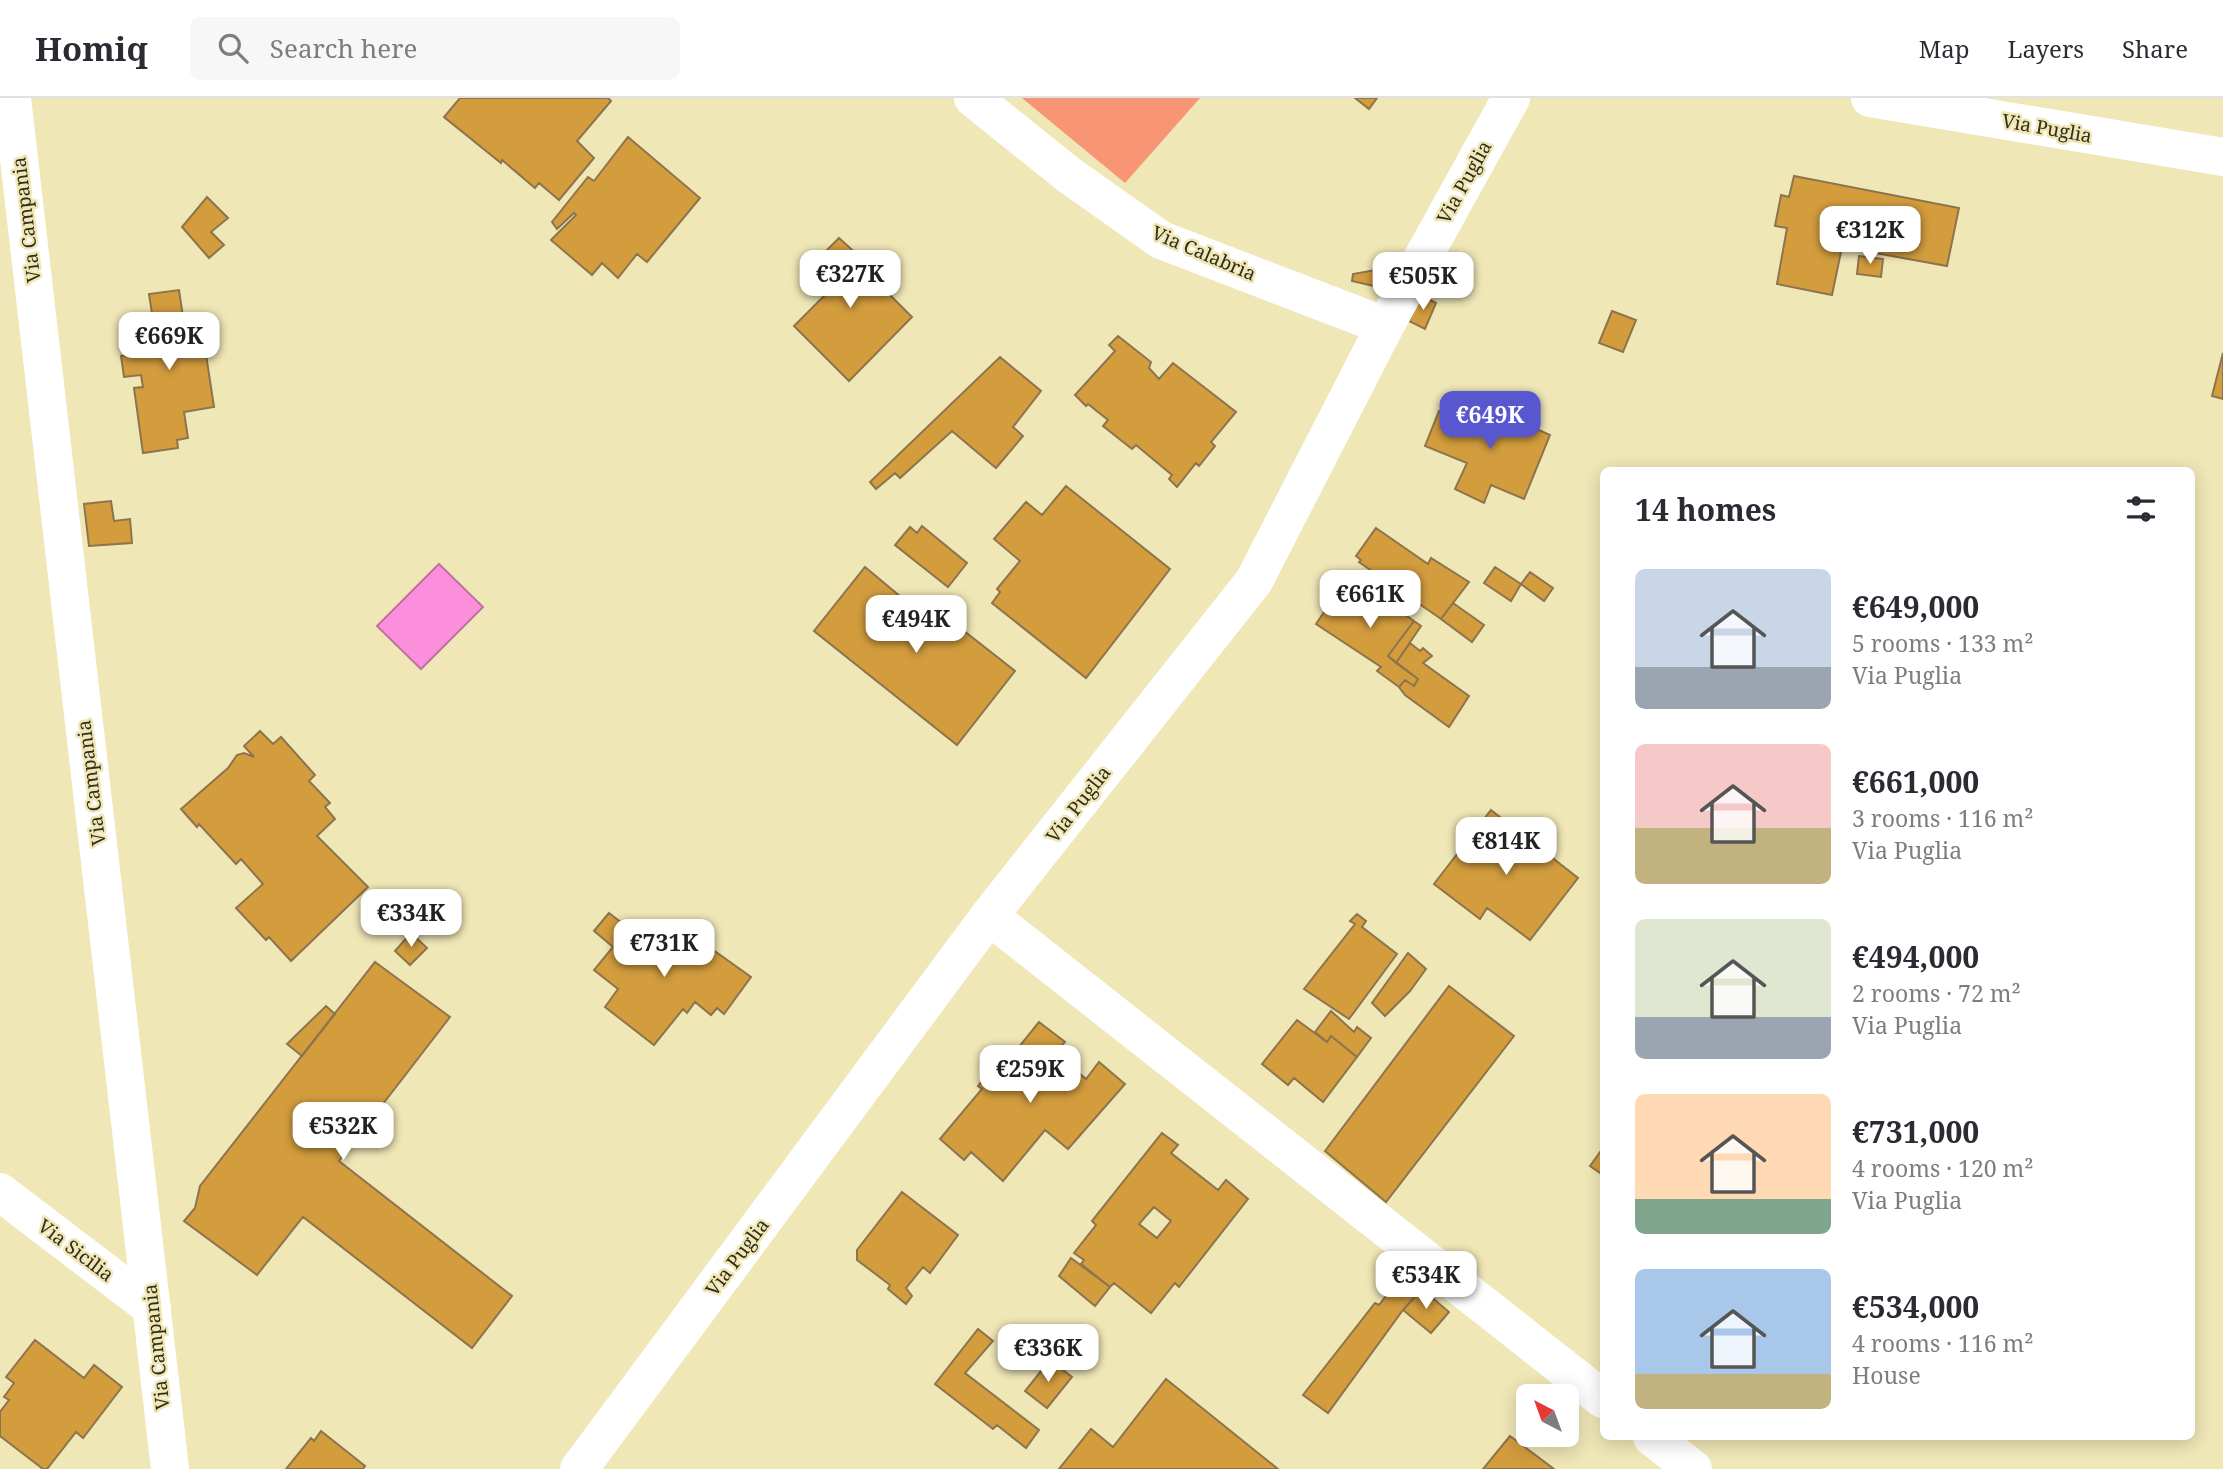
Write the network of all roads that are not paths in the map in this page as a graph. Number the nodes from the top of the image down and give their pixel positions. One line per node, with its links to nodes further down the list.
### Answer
1 (12, 98): 9 (street, Via Campania)
2 (973, 98): 6 (street, Via Calabria)
3 (1511, 98): 6 (street, Via Puglia)
4 (1870, 98): 5 (street, Via Puglia)
5 (2223, 157)
6 (1385, 326): 7 (street, Via Puglia)
7 (989, 916): 10 (street); 13 (street, Via Puglia)
8 (0, 1192): 9 (street, Via Sicilia)
9 (152, 1308): 12 (street, Via Campania)
10 (1600, 1397)
11 (1655, 1440): 14 (street)
12 (170, 1469)
13 (579, 1469)
14 (1693, 1469)

